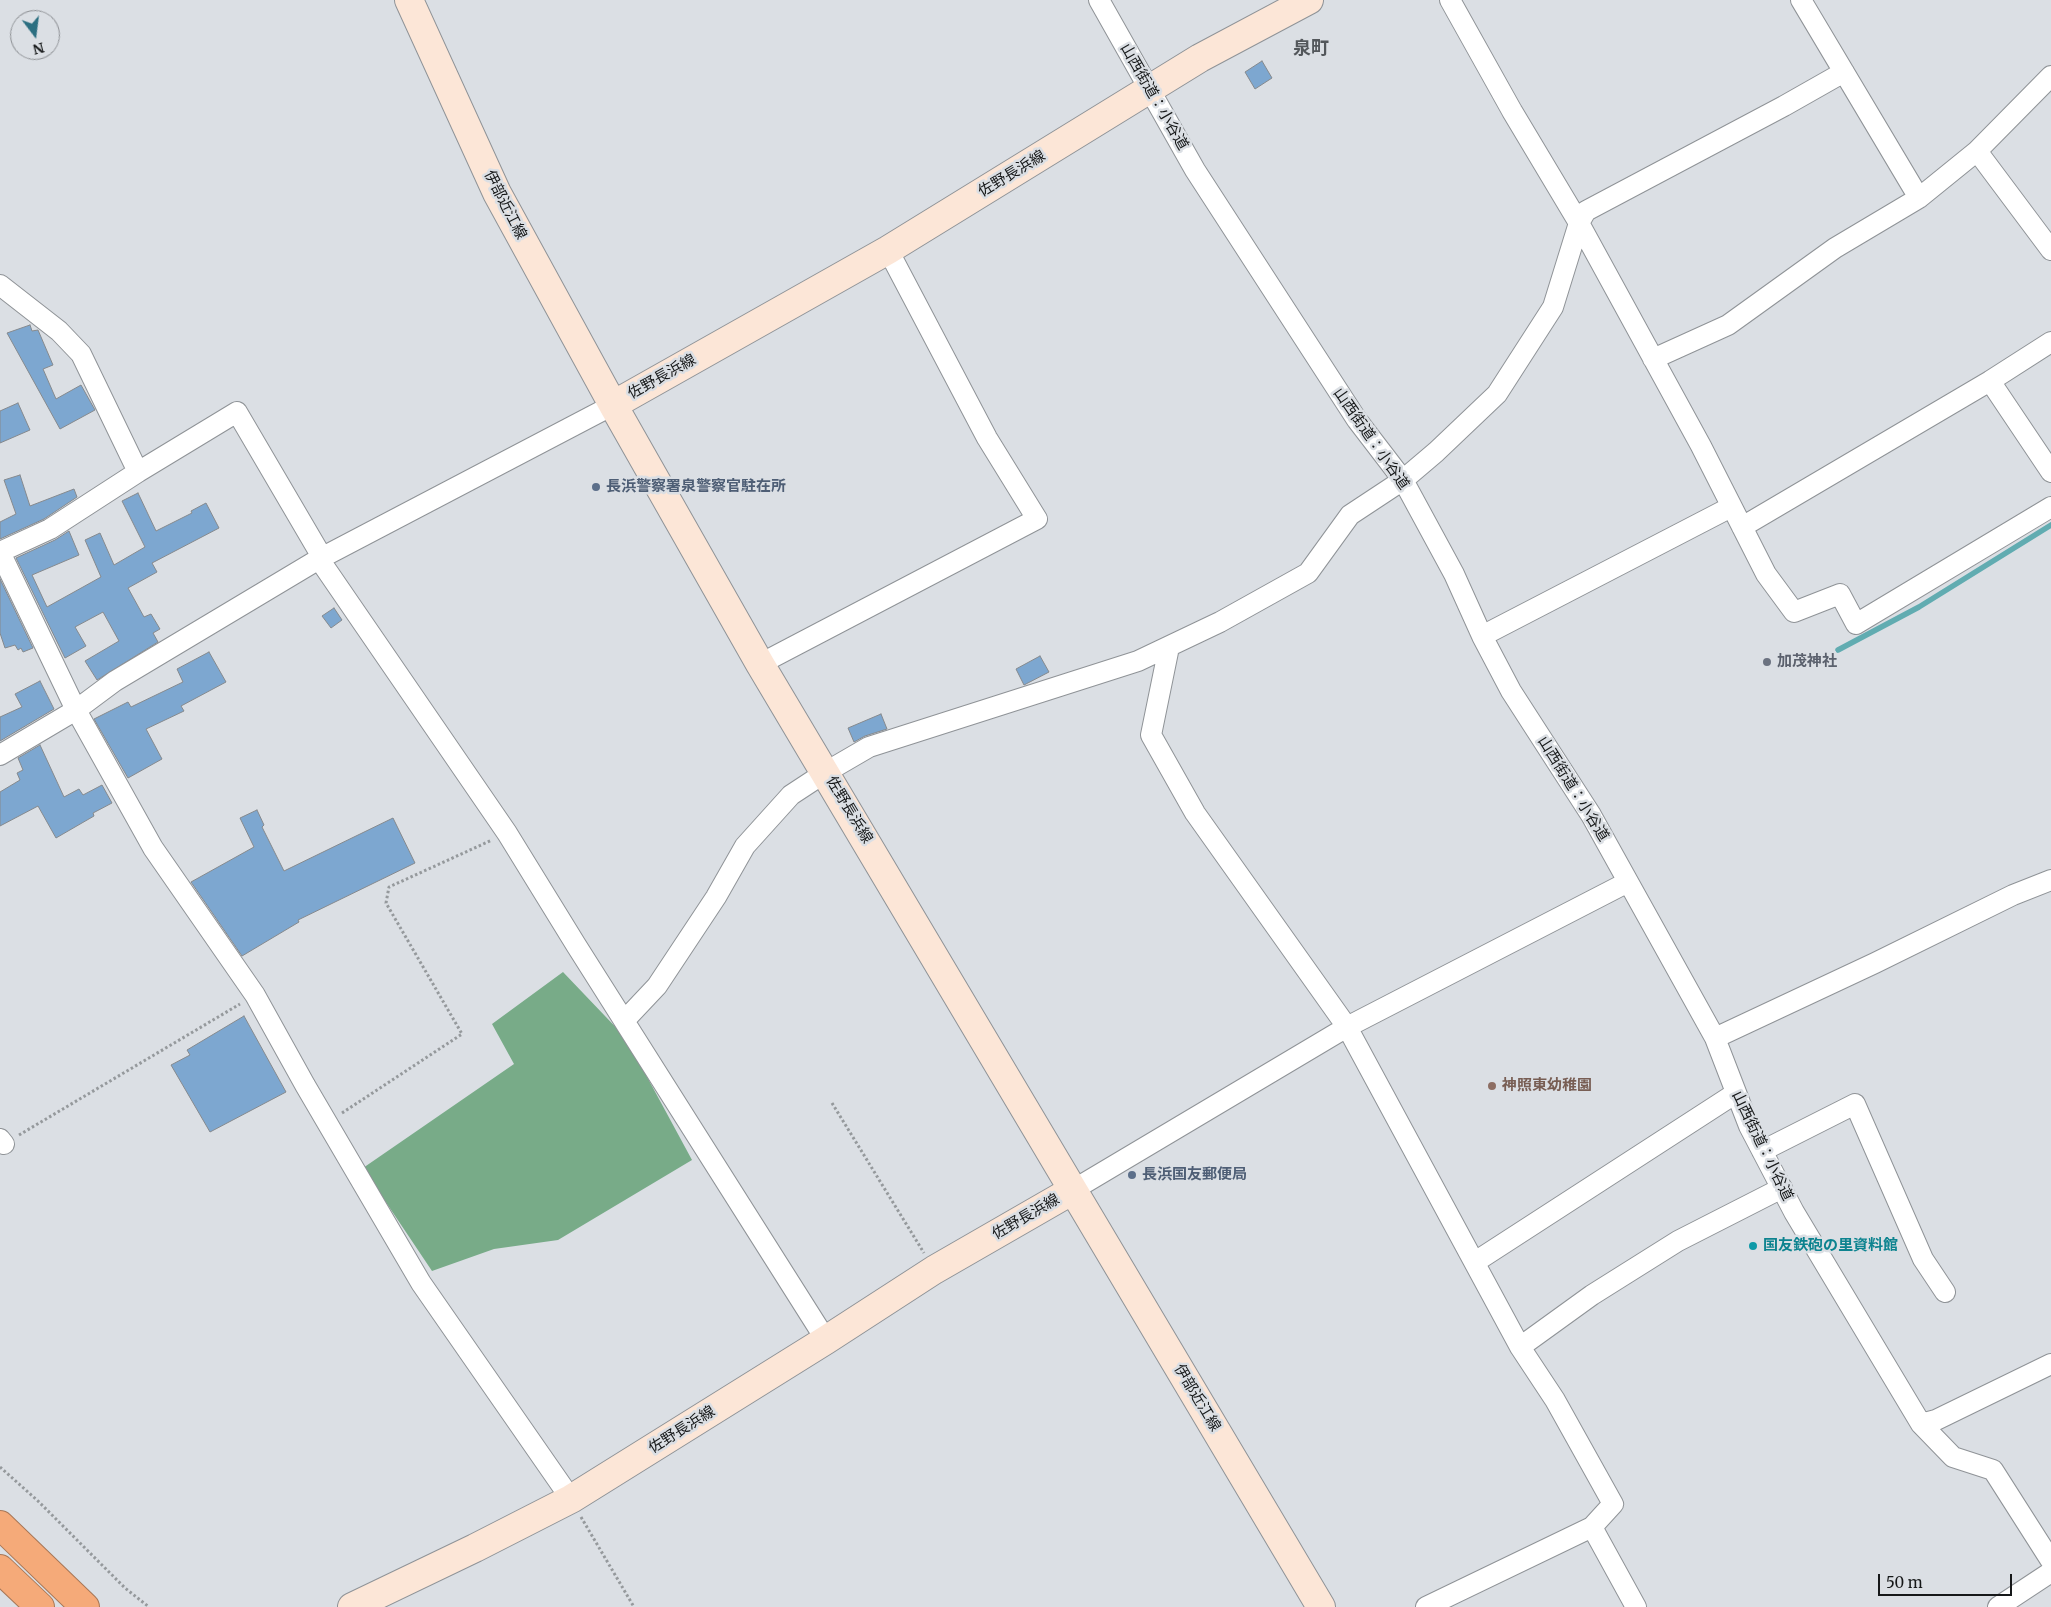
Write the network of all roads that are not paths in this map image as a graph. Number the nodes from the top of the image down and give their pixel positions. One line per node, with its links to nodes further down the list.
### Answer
1 (409, 0): 18 (main road, 伊部近江線)
2 (1099, 0): 8 (street, 山西街道：小谷道)
3 (1309, 0): 8 (main road, 佐野長浜線)
4 (1450, 0): 11 (street)
5 (1801, 0): 6 (street)
6 (1844, 72): 10 (street); 11 (street)
7 (2051, 76): 9 (street)
8 (1149, 90): 12 (main road, 佐野長浜線); 21 (street, 山西街道：小谷道)
9 (1977, 151): 10 (street); 13 (street)
10 (1920, 198): 16 (street)
11 (1579, 223): 16 (street); 21 (street)
12 (888, 250): 18 (main road, 佐野長浜線); 29 (street)
13 (2051, 250)
14 (0, 284): 19 (street)
15 (2051, 342): 17 (street)
16 (1653, 360): 22 (street)
17 (1990, 381): 20 (street); 24 (street)
18 (613, 404): 26 (street); 29 (main road, 佐野長浜線)
19 (138, 472): 25 (street); 26 (street)
20 (2051, 472)
21 (1403, 480): 27 (street, 山西街道：小谷道); 28 (street)
22 (1732, 507): 24 (street); 27 (street)
23 (2051, 507): 24 (street)
24 (1742, 527)
25 (0, 552): 30 (street)
26 (320, 558): 30 (street); 35 (street)
27 (1482, 636): 34 (street, 山西街道：小谷道)
28 (1168, 647): 32 (street); 36 (street)
29 (760, 664): 32 (main road, 佐野長浜線)
30 (76, 710): 31 (street); 48 (street)
31 (0, 755)
32 (826, 772): 35 (street); 41 (main road, 佐野長浜線)
33 (2051, 880): 37 (street)
34 (1628, 882): 36 (street); 37 (street, 山西街道：小谷道)
35 (624, 1021): 44 (street)
36 (1347, 1027): 41 (street); 42 (street)
37 (1715, 1038): 38 (street, 山西街道：小谷道)
38 (1736, 1093): 39 (street, 山西街道：小谷道); 42 (street)
39 (1762, 1151): 40 (street, 山西街道：小谷道); 43 (street)
40 (1782, 1188): 45 (street); 47 (street, 山西街道：小谷道)
41 (1073, 1190): 44 (main road, 佐野長浜線); 57 (main road, 伊部近江線)
42 (1474, 1262): 45 (street)
43 (1945, 1292)
44 (826, 1340): 48 (main road, 佐野長浜線)
45 (1520, 1347): 50 (street)
46 (2051, 1364): 47 (street)
47 (1921, 1424): 51 (street, 山西街道：小谷道)
48 (571, 1499): 56 (main road, 佐野長浜線)
49 (0, 1525): 55 (highway)
50 (1592, 1527): 58 (street); 59 (street)
51 (2051, 1561)
52 (0, 1569): 54 (highway)
53 (2051, 1572): 60 (street)
54 (40, 1607)
55 (85, 1607)
56 (352, 1607)
57 (1321, 1607)
58 (1426, 1607)
59 (1636, 1607)
60 (1998, 1607)

